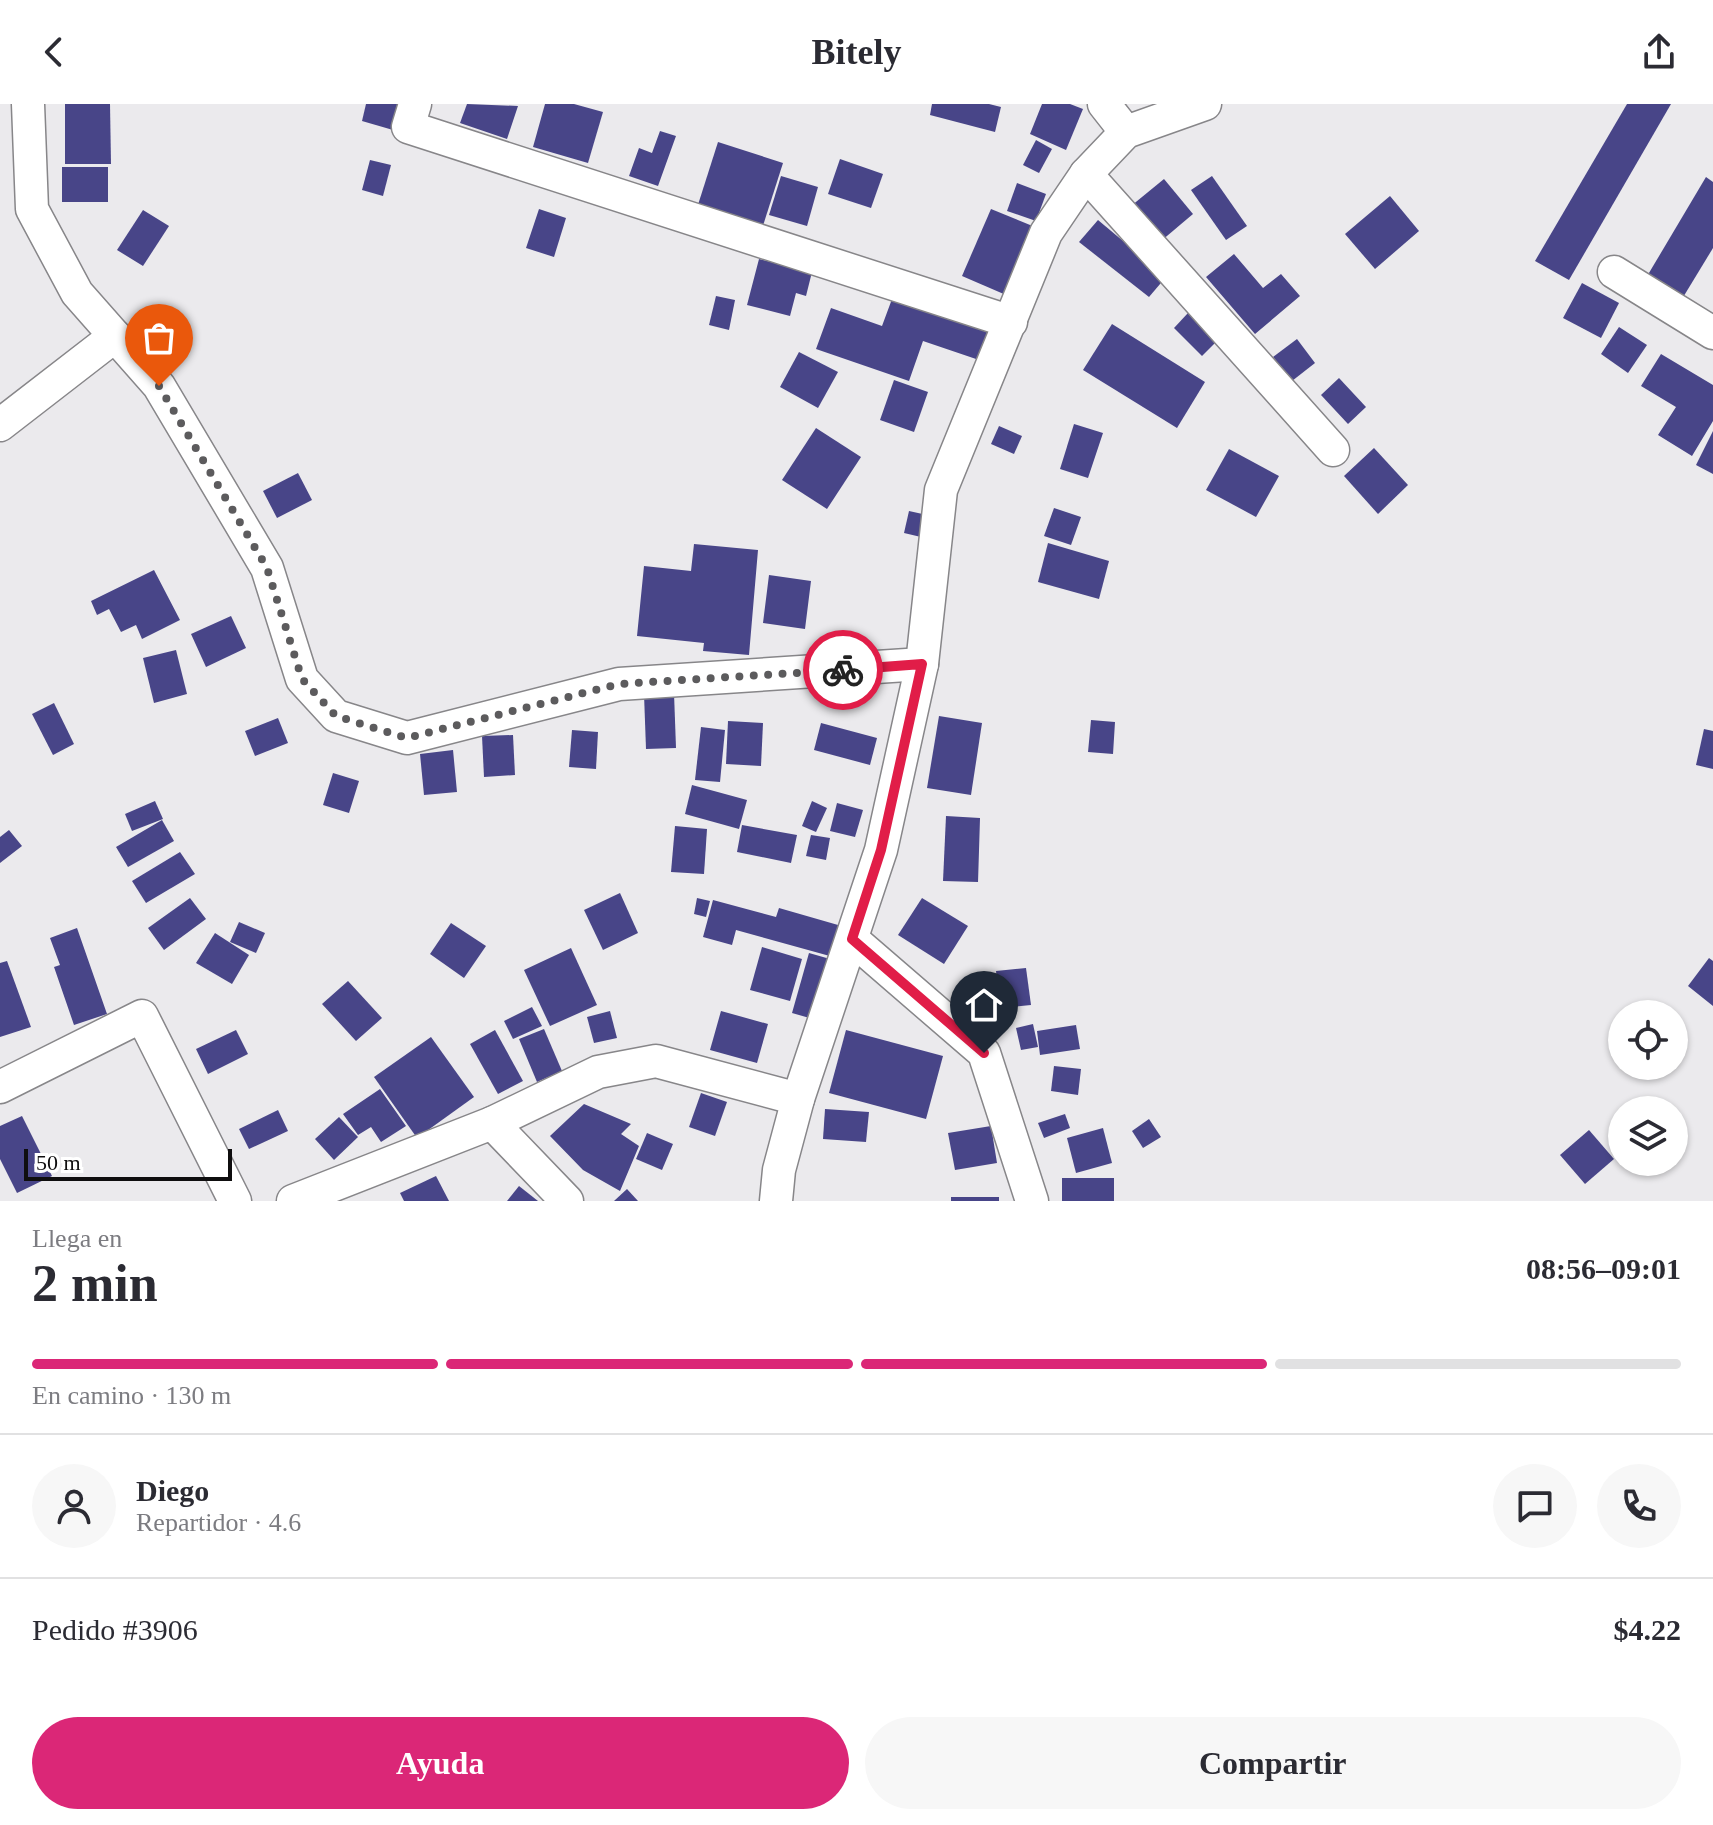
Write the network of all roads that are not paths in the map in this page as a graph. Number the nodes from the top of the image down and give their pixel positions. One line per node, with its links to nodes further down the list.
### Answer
1 (28, 104): 10 (street)
2 (415, 104): 8 (street)
3 (1104, 104): 5 (street)
4 (1205, 104): 5 (street)
5 (1126, 132): 6 (street)
6 (1086, 174): 8 (street); 12 (street)
7 (1614, 272): 9 (street)
8 (1011, 322): 13 (street)
9 (1713, 333)
10 (115, 336): 11 (street); 13 (street)
11 (0, 425)
12 (1333, 450)
13 (922, 664): 14 (street)
14 (852, 939): 16 (street); 22 (street)
15 (0, 1087): 18 (street)
16 (798, 1099): 17 (street); 21 (street)
17 (492, 1123): 19 (street); 20 (street)
18 (235, 1201)
19 (293, 1201)
20 (567, 1201)
21 (776, 1201)
22 (1032, 1201)

